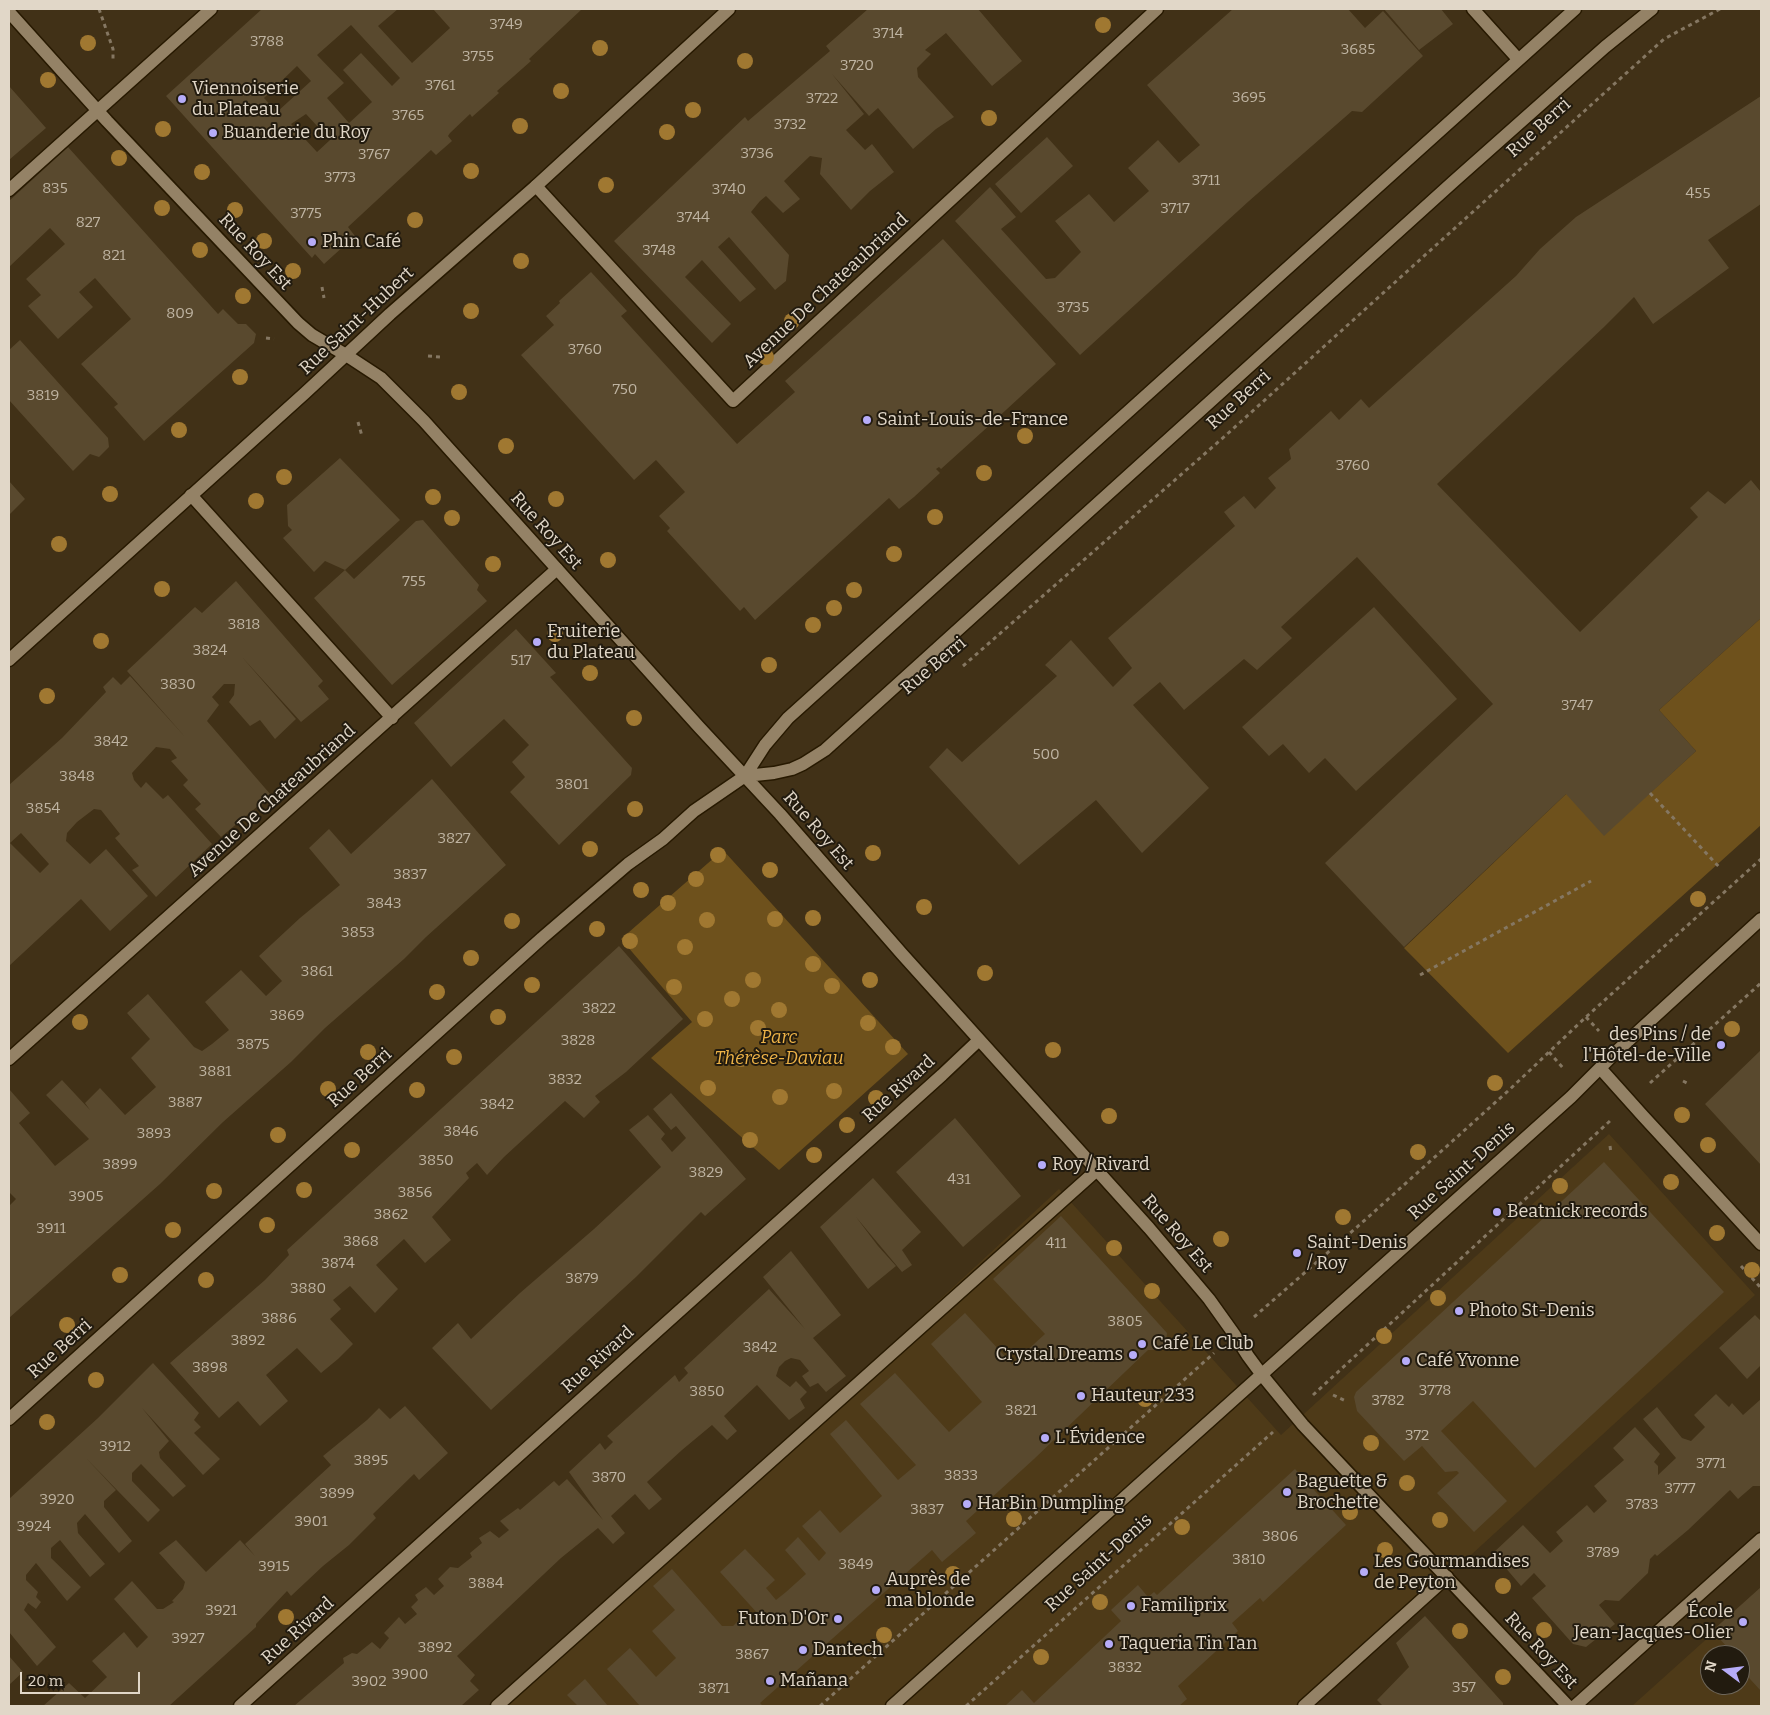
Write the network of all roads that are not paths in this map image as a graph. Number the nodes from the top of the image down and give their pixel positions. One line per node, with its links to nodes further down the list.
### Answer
1 (211, 9): 9 (street)
2 (730, 9): 10 (street, Rue Saint-Hubert)
3 (1157, 9): 10 (street, Avenue De Chateaubriand)
4 (1473, 9): 8 (street)
5 (1576, 9): 8 (street, Rue Berri)
6 (1652, 9): 17 (street, Rue Berri)
7 (9, 12): 9 (street, Rue Roy Est)
8 (1518, 59): 17 (street, Rue Berri)
9 (97, 109): 11 (street); 12 (street, Rue Roy Est)
10 (536, 186): 12 (street, Rue Saint-Hubert)
11 (9, 190)
12 (346, 355): 13 (street, Rue Saint-Hubert); 14 (street, Rue Roy Est)
13 (191, 495): 15 (street, Rue Saint-Hubert); 16 (street)
14 (557, 569): 16 (street, Avenue De Chateaubriand); 17 (street, Rue Roy Est)
15 (9, 660)
16 (392, 718): 20 (street, Avenue De Chateaubriand)
17 (745, 776): 19 (street, Rue Roy Est); 25 (street, Rue Berri)
18 (1761, 919): 21 (street, Rue Saint-Denis)
19 (979, 1040): 22 (street, Rue Roy Est); 28 (street, Rue Rivard)
20 (9, 1059)
21 (1600, 1068): 23 (street); 24 (street, Rue Saint-Denis)
22 (1097, 1170): 24 (street, Rue Roy Est); 29 (street)
23 (1761, 1244)
24 (1262, 1375): 27 (street, Rue Roy Est); 30 (street, Rue Saint-Denis)
25 (9, 1419)
26 (1761, 1539): 33 (street)
27 (1447, 1578): 31 (street); 32 (street, Rue Roy Est)
28 (240, 1706)
29 (497, 1706)
30 (892, 1706)
31 (1304, 1706)
32 (1568, 1706)
33 (1576, 1706)

